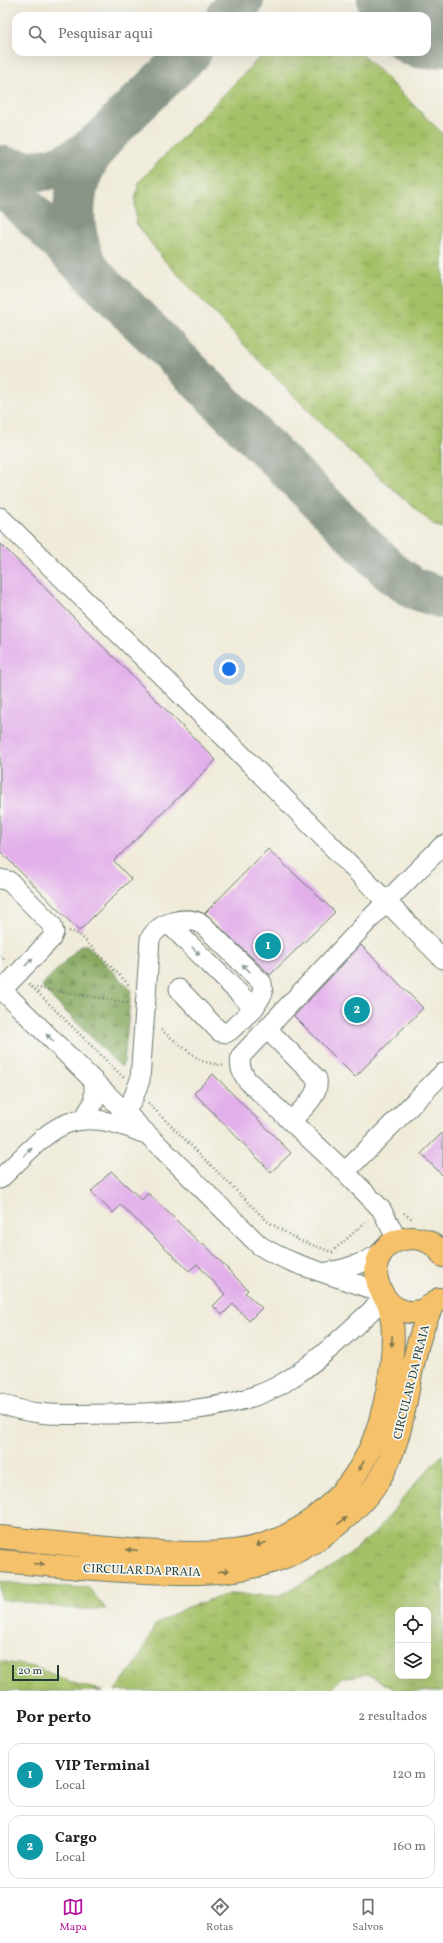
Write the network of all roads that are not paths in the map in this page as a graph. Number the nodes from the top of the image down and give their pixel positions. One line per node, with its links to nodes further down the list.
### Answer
1 (0, 517): 4 (street)
2 (443, 845): 4 (street)
3 (0, 880): 7 (street, one-way to 3)
4 (386, 902): 6 (street); 10 (street)
5 (168, 924): 9 (street, one-way to 9); 9 (street, one-way to 5); 13 (street)
6 (443, 959)
7 (1, 989): 12 (street, one-way to 7)
8 (179, 989): 9 (street)
9 (254, 1008)
10 (267, 1029): 15 (street); 15 (street)
11 (443, 1073): 17 (street)
12 (94, 1081): 13 (street); 14 (street)
13 (125, 1111): 16 (street)
14 (84, 1118): 16 (street); 18 (street, one-way to 14)
15 (291, 1122): 17 (street)
16 (150, 1136): 22 (street)
17 (345, 1172): 20 (street)
18 (0, 1179)
19 (434, 1241): 20 (highway); 21 (highway)
20 (391, 1247): 22 (street); 23 (highway, CIRCULAR DA PRAIA)
21 (443, 1256)
22 (325, 1273): 23 (street)
23 (385, 1297): 24 (highway); 25 (street); 26 (highway, CIRCULAR DA PRAIA, one-way to 26)
24 (441, 1298): 27 (highway, CIRCULAR DA PRAIA, one-way to 24)
25 (0, 1404)
26 (0, 1537)
27 (0, 1560)

